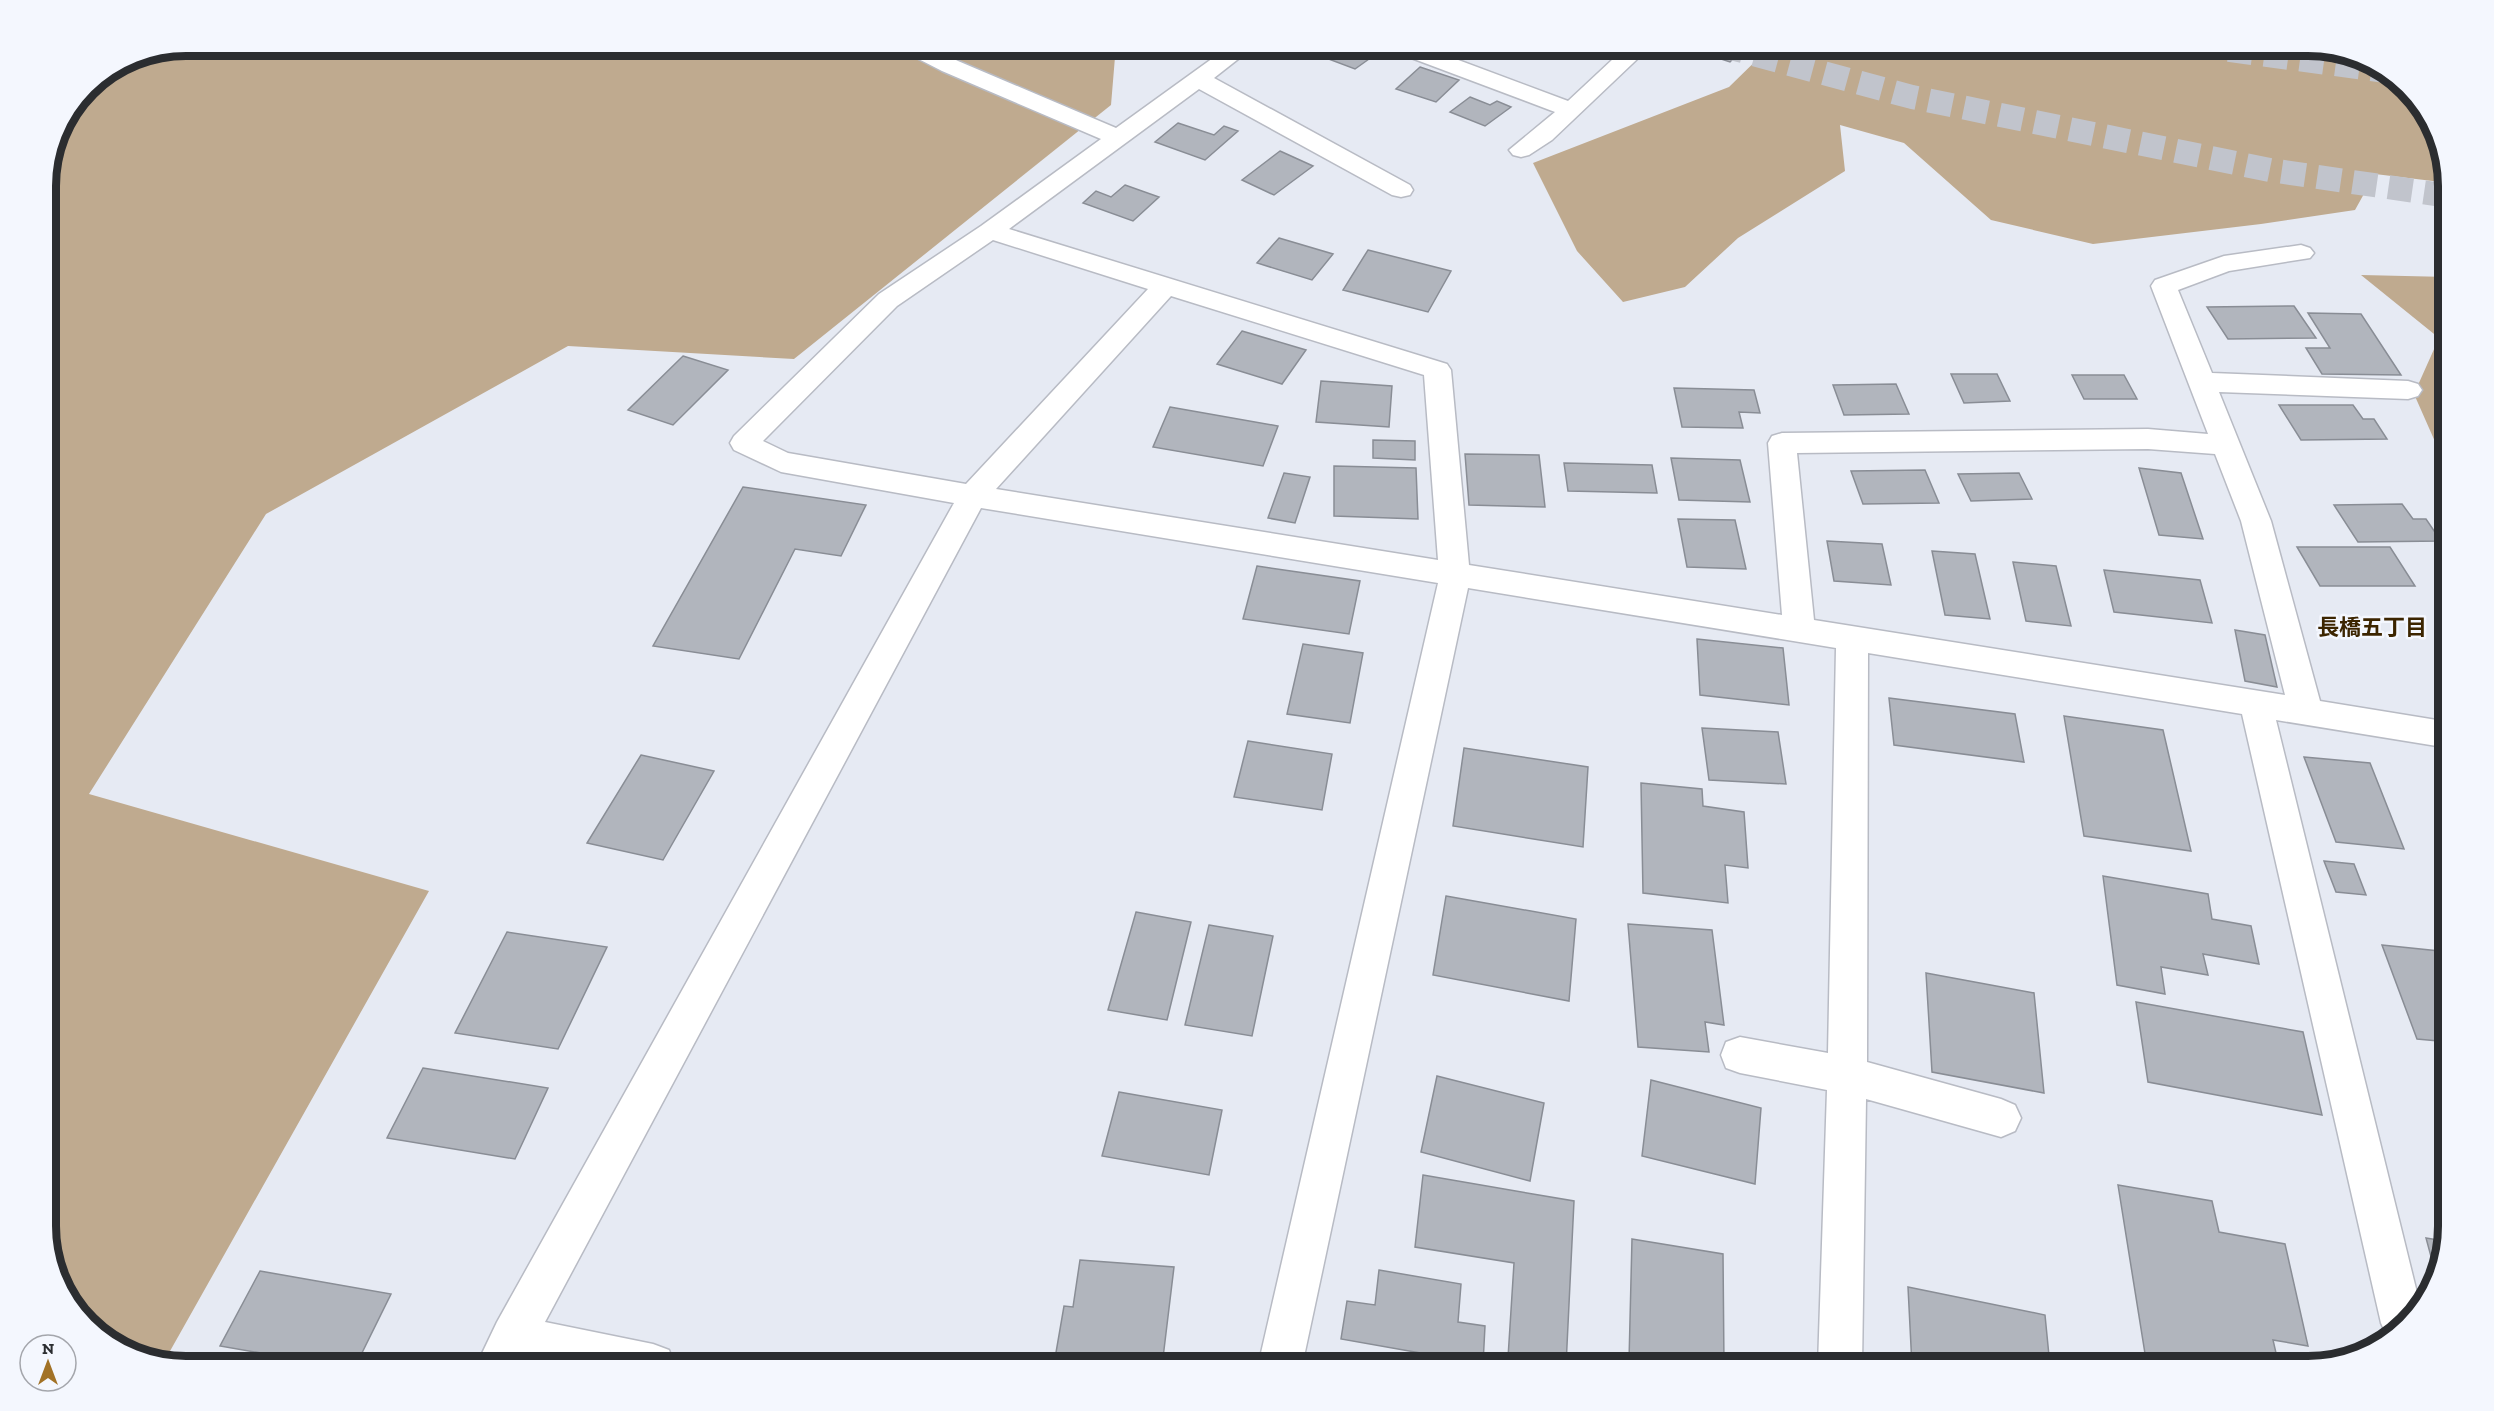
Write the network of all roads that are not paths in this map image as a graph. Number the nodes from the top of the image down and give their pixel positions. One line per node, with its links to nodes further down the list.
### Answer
1 (930, 56): 7 (street)
2 (1230, 56): 5 (street)
3 (1427, 56): 6 (street)
4 (1629, 56): 6 (street)
5 (1198, 79): 7 (street); 9 (street)
6 (1571, 110): 8 (street)
7 (1117, 137): 10 (street)
8 (1521, 150)
9 (1401, 190)
10 (990, 231): 12 (street); 16 (street)
11 (2301, 253): 13 (street)
12 (1166, 285): 16 (street); 17 (street)
13 (2202, 382): 14 (street); 15 (street)
14 (2408, 390)
15 (2226, 445): 18 (street); 21 (street)
16 (973, 496): 17 (street); 27 (street)
17 (1455, 576): 18 (street); 29 (street)
18 (1799, 631): 19 (street)
19 (1852, 640): 20 (street); 24 (street)
20 (2256, 704): 21 (street); 26 (street)
21 (2306, 712): 22 (street)
22 (2438, 733)
23 (1740, 1055): 24 (street)
24 (1847, 1075): 25 (street); 30 (street)
25 (2001, 1118)
26 (2401, 1316)
27 (505, 1352): 28 (street)
28 (547, 1356)
29 (1282, 1356)
30 (1840, 1356)

